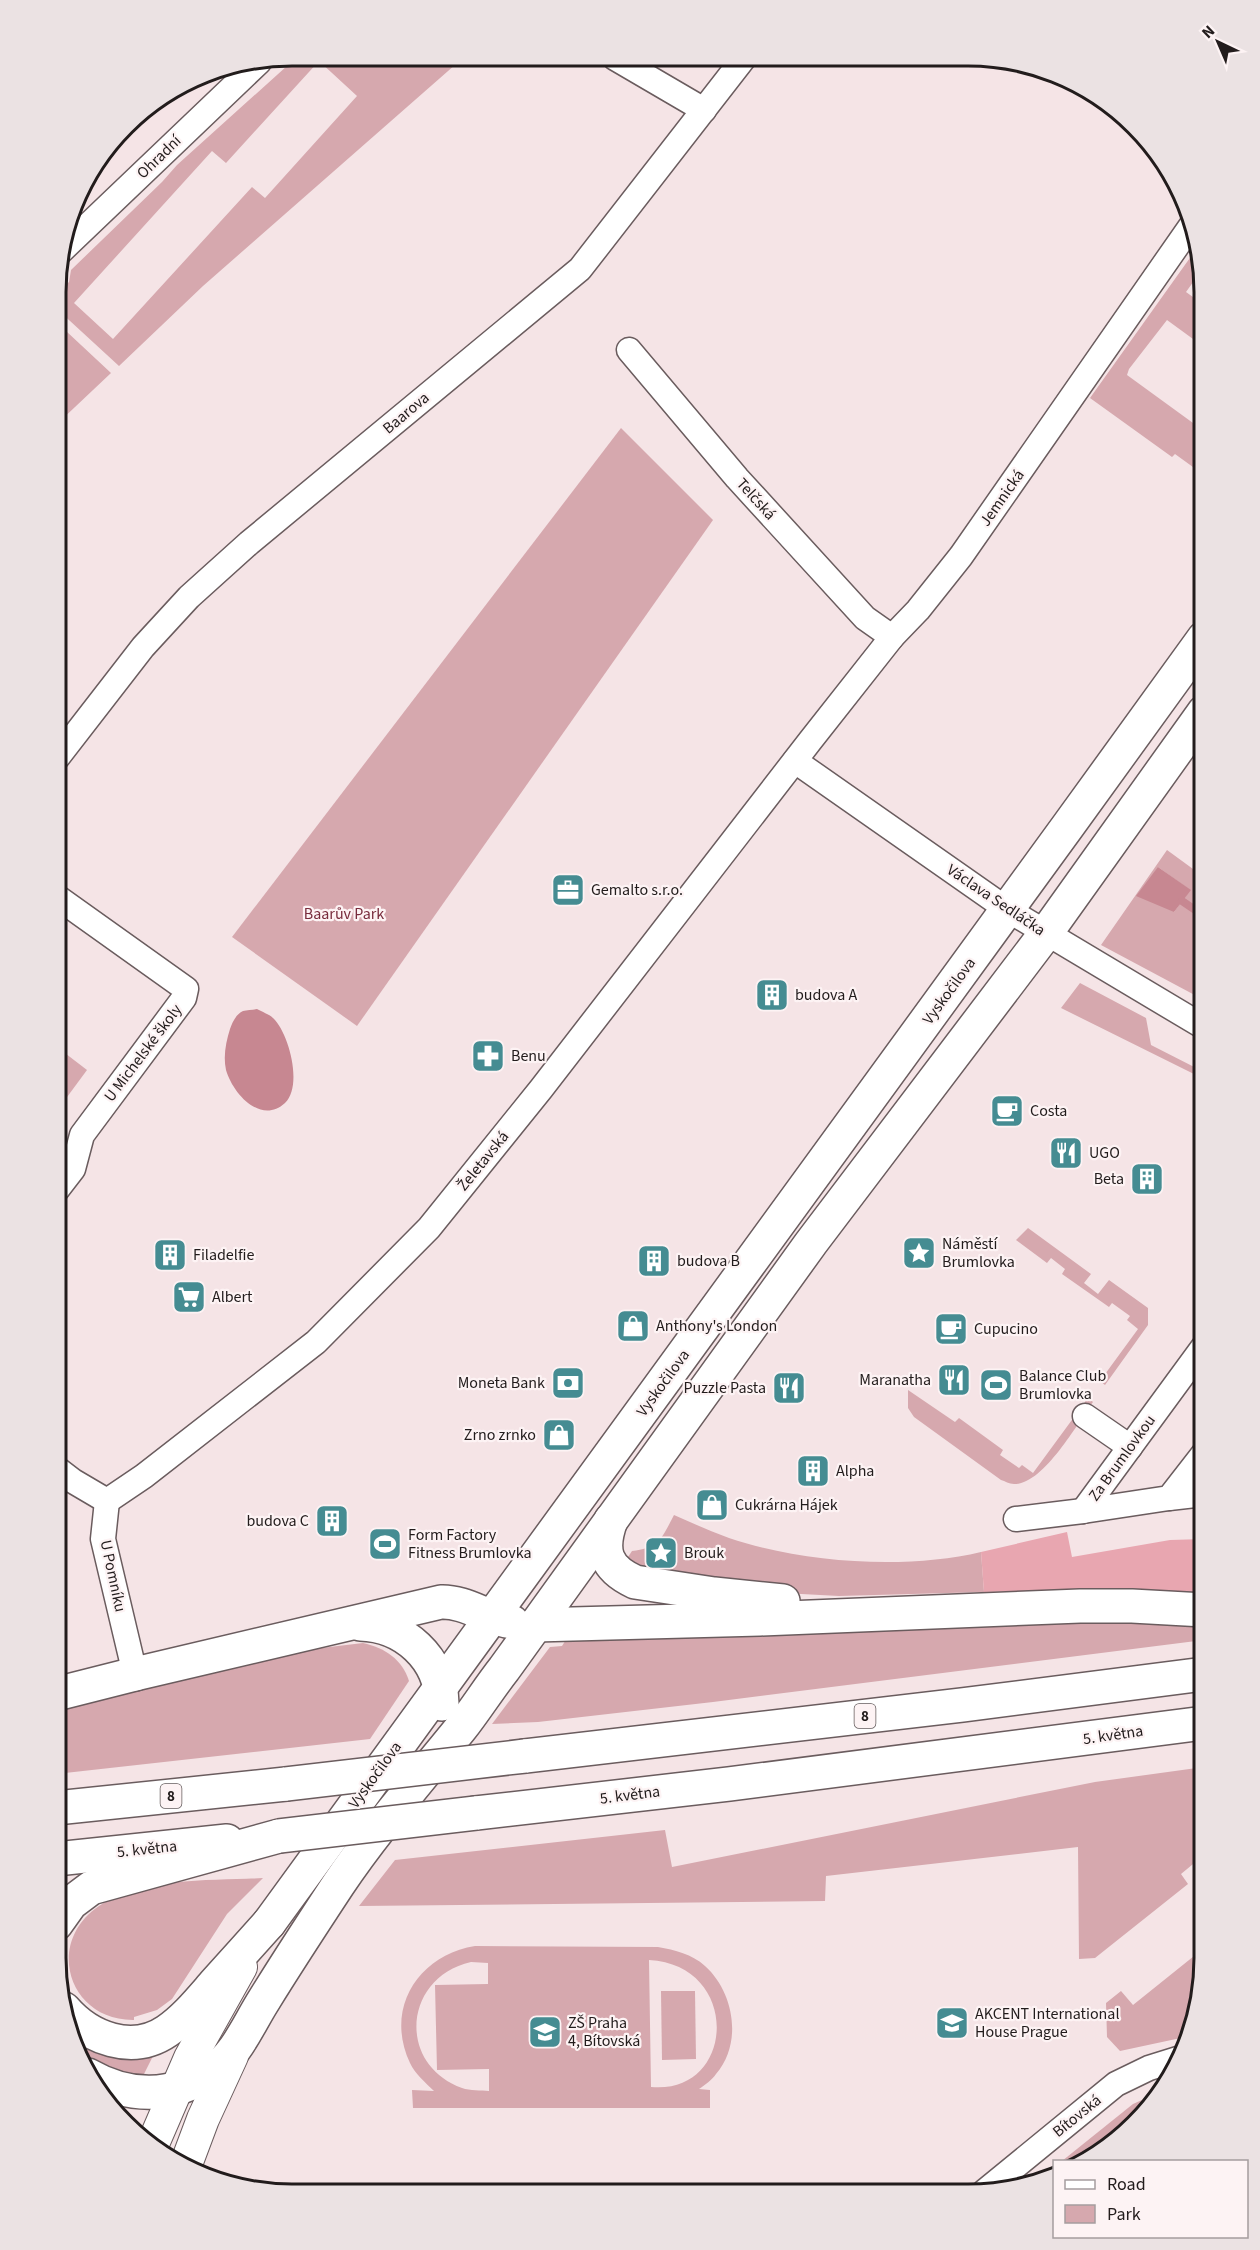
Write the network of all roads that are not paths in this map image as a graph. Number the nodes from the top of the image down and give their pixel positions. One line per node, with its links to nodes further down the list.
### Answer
1 (630, 66): 4 (street)
2 (738, 66): 4 (street, Baarova)
3 (251, 70): 6 (street, Ohradní)
4 (704, 110): 11 (street, Baarova)
5 (1186, 232): 8 (street, Jemnická)
6 (72, 241)
7 (629, 350): 8 (street, Telčská)
8 (892, 638): 12 (street, Jemnická)
9 (1194, 652): 14 (main road, Vyskočilova)
10 (1194, 726): 15 (main road)
11 (66, 746)
12 (795, 760): 14 (street, Václava Sedláčka); 25 (street, Želetavská)
13 (66, 903): 17 (street, U Michelské školy)
14 (1008, 910): 15 (street, Václava Sedláčka); 31 (main road, Vyskočilova)
15 (1046, 933): 16 (street, Václava Sedláčka); 27 (main road)
16 (1194, 1021)
17 (66, 1178)
18 (1194, 1360): 20 (street, Za Brumlovkou)
19 (1086, 1416): 20 (street)
20 (1130, 1448): 26 (street, Za Brumlovkou)
21 (66, 1476): 25 (street)
22 (1194, 1476): 24 (street)
23 (1194, 1495): 24 (street, Za Brumlovkou)
24 (1169, 1498): 26 (street, Za Brumlovkou)
25 (108, 1501): 34 (street, U Pomníku)
26 (1083, 1511): 28 (street)
27 (610, 1520): 30 (main road); 32 (main road)
28 (1016, 1520)
29 (1194, 1609): 30 (main road)
30 (910, 1613): 32 (main road)
31 (491, 1618): 32 (main road); 33 (main road); 36 (main road, Vyskočilova)
32 (535, 1625): 39 (main road)
33 (337, 1626): 34 (main road); 36 (main road)
34 (135, 1674): 37 (main road)
35 (1194, 1675): 40 (main road, 8, bridge)
36 (440, 1687): 39 (main road); 44 (main road, Vyskočilova)
37 (66, 1691)
38 (1194, 1724): 41 (main road, 5. května, bridge)
39 (406, 1794): 46 (main road)
40 (66, 1807)
41 (235, 1844): 42 (main road, 5. května); 43 (main road)
42 (66, 1858)
43 (66, 1910)
44 (269, 1923): 45 (main road); 49 (street, Vyskočilova)
45 (74, 2018)
46 (232, 2055): 49 (main road); 51 (street)
47 (1169, 2062): 52 (street, Bítovská)
48 (103, 2083): 49 (main road)
49 (175, 2089): 50 (street, Vyskočilova)
50 (155, 2138)
51 (188, 2159)
52 (996, 2182)

